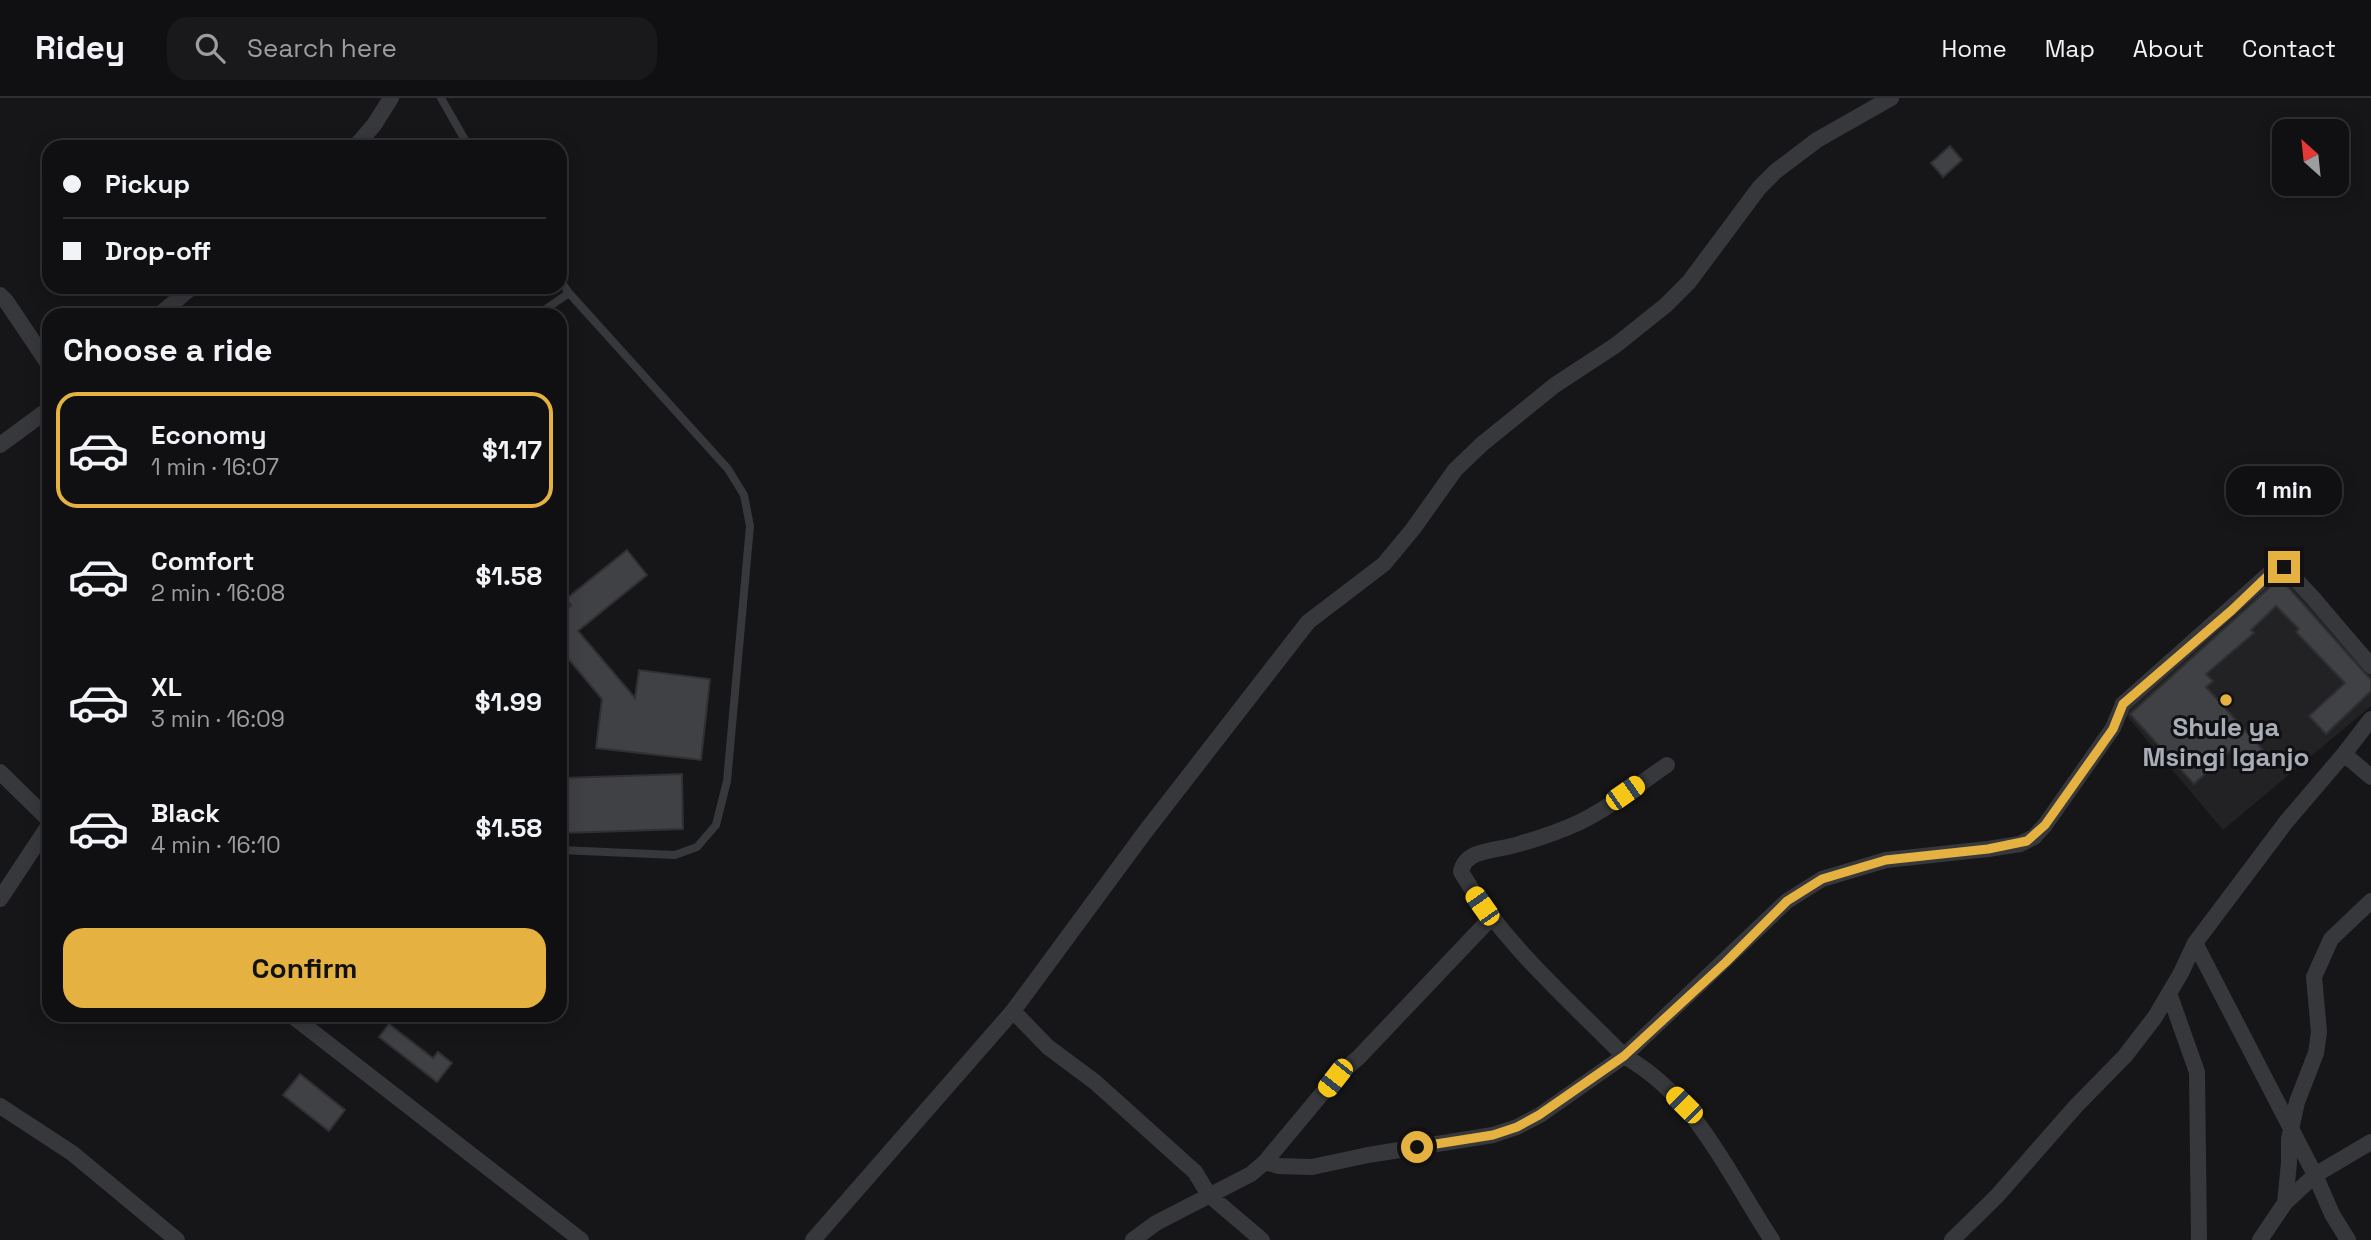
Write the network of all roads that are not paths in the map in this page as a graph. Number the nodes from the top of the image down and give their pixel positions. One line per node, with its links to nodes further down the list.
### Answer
1 (391, 98): 4 (street)
2 (441, 98): 5 (lane)
3 (1891, 98): 29 (street)
4 (361, 140)
5 (466, 140)
6 (567, 290): 7 (lane)
7 (569, 293): 11 (lane); 23 (lane)
8 (184, 294): 10 (street)
9 (0, 295): 12 (street)
10 (167, 308)
11 (547, 308)
12 (42, 354)
13 (42, 414): 14 (street)
14 (0, 445)
15 (2371, 666): 31 (street)
16 (2371, 719): 17 (street)
17 (2344, 754): 20 (street); 27 (street)
18 (1667, 765): 26 (street)
19 (0, 772): 21 (street)
20 (2371, 777)
21 (42, 815)
22 (42, 833): 24 (street)
23 (567, 850)
24 (0, 899)
25 (2371, 901): 33 (street)
26 (1491, 918): 31 (street); 35 (street)
27 (2195, 943): 28 (street); 33 (street)
28 (2169, 993): 45 (street); 46 (street)
29 (1013, 1011): 37 (street); 41 (street)
30 (300, 1022): 40 (street)
31 (1624, 1056): 35 (street); 44 (street)
32 (0, 1106): 39 (street)
33 (2292, 1129): 36 (street); 38 (street)
34 (2371, 1142): 36 (street)
35 (1265, 1162): 37 (street)
36 (2315, 1175): 38 (street); 48 (street)
37 (1209, 1195): 42 (street); 43 (street)
38 (2284, 1203): 47 (street)
39 (177, 1240)
40 (581, 1240)
41 (813, 1240)
42 (1133, 1240)
43 (1262, 1240)
44 (1772, 1240)
45 (1952, 1240)
46 (2199, 1240)
47 (2260, 1240)
48 (2348, 1240)

